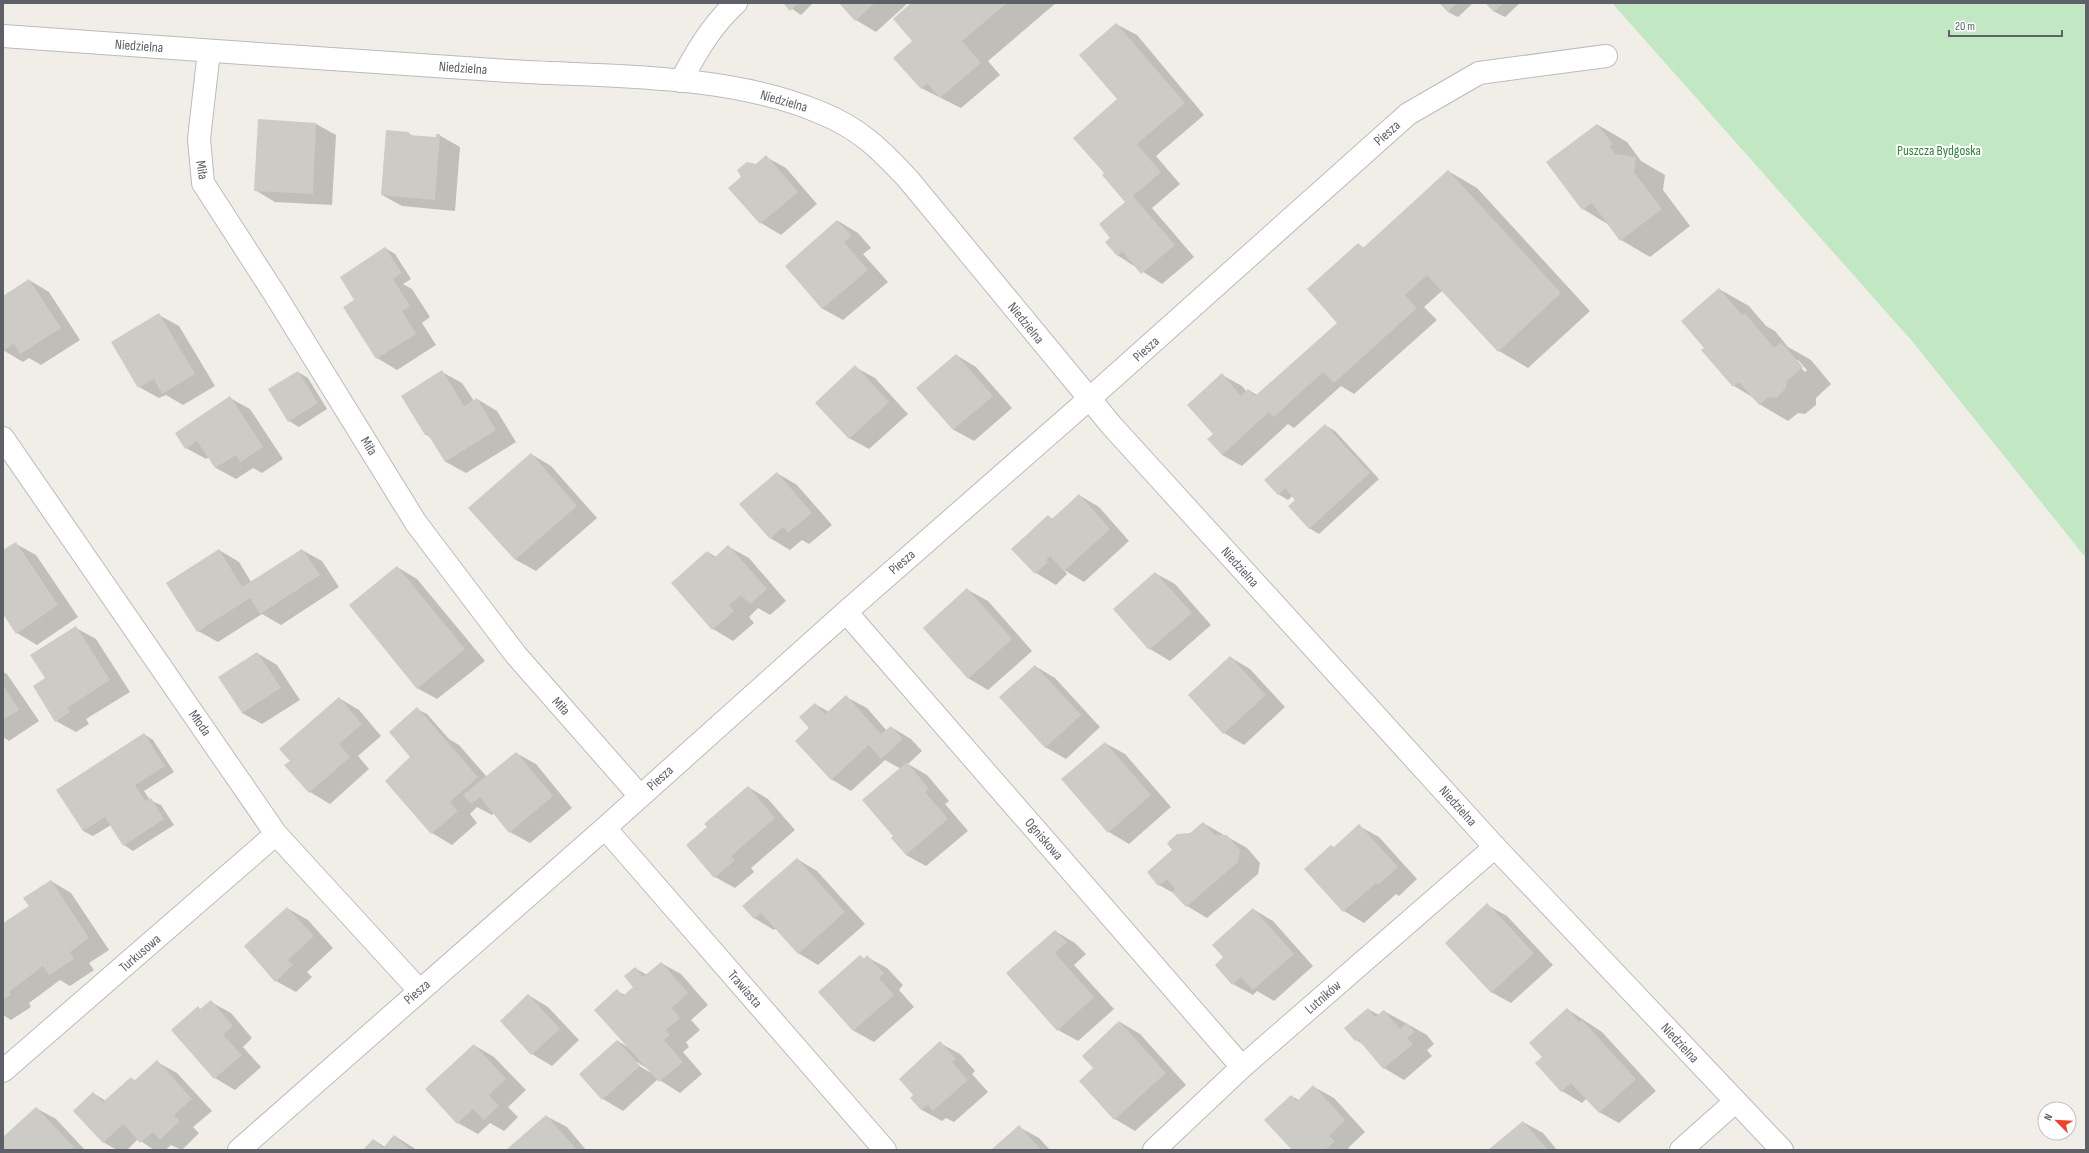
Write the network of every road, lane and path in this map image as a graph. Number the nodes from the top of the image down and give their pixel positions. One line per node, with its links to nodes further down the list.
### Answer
1 (736, 3): 5 (street)
2 (3, 36): 3 (street, Niedzielna)
3 (209, 51): 5 (street, Niedzielna); 9 (street, Miła)
4 (1606, 56): 6 (street, Piesza)
5 (681, 81): 6 (street, Niedzielna)
6 (1088, 400): 8 (street, Piesza); 12 (street, Niedzielna)
7 (3, 438): 11 (street, Młoda)
8 (846, 612): 9 (street, Piesza); 14 (street, Ogniskowa)
9 (640, 796): 10 (street, Piesza)
10 (605, 828): 13 (street, Piesza); 18 (street, Trawiasta)
11 (276, 834): 13 (street, Młoda); 15 (street, Turkusowa)
12 (1495, 847): 14 (street, Lutników); 16 (street, Niedzielna)
13 (419, 990): 17 (street, Piesza)
14 (1242, 1067): 19 (street, Lutników)
15 (3, 1071)
16 (1735, 1102): 20 (street); 21 (street, Niedzielna)
17 (239, 1150)
18 (885, 1150)
19 (1154, 1150)
20 (1681, 1150)
21 (1782, 1150)

